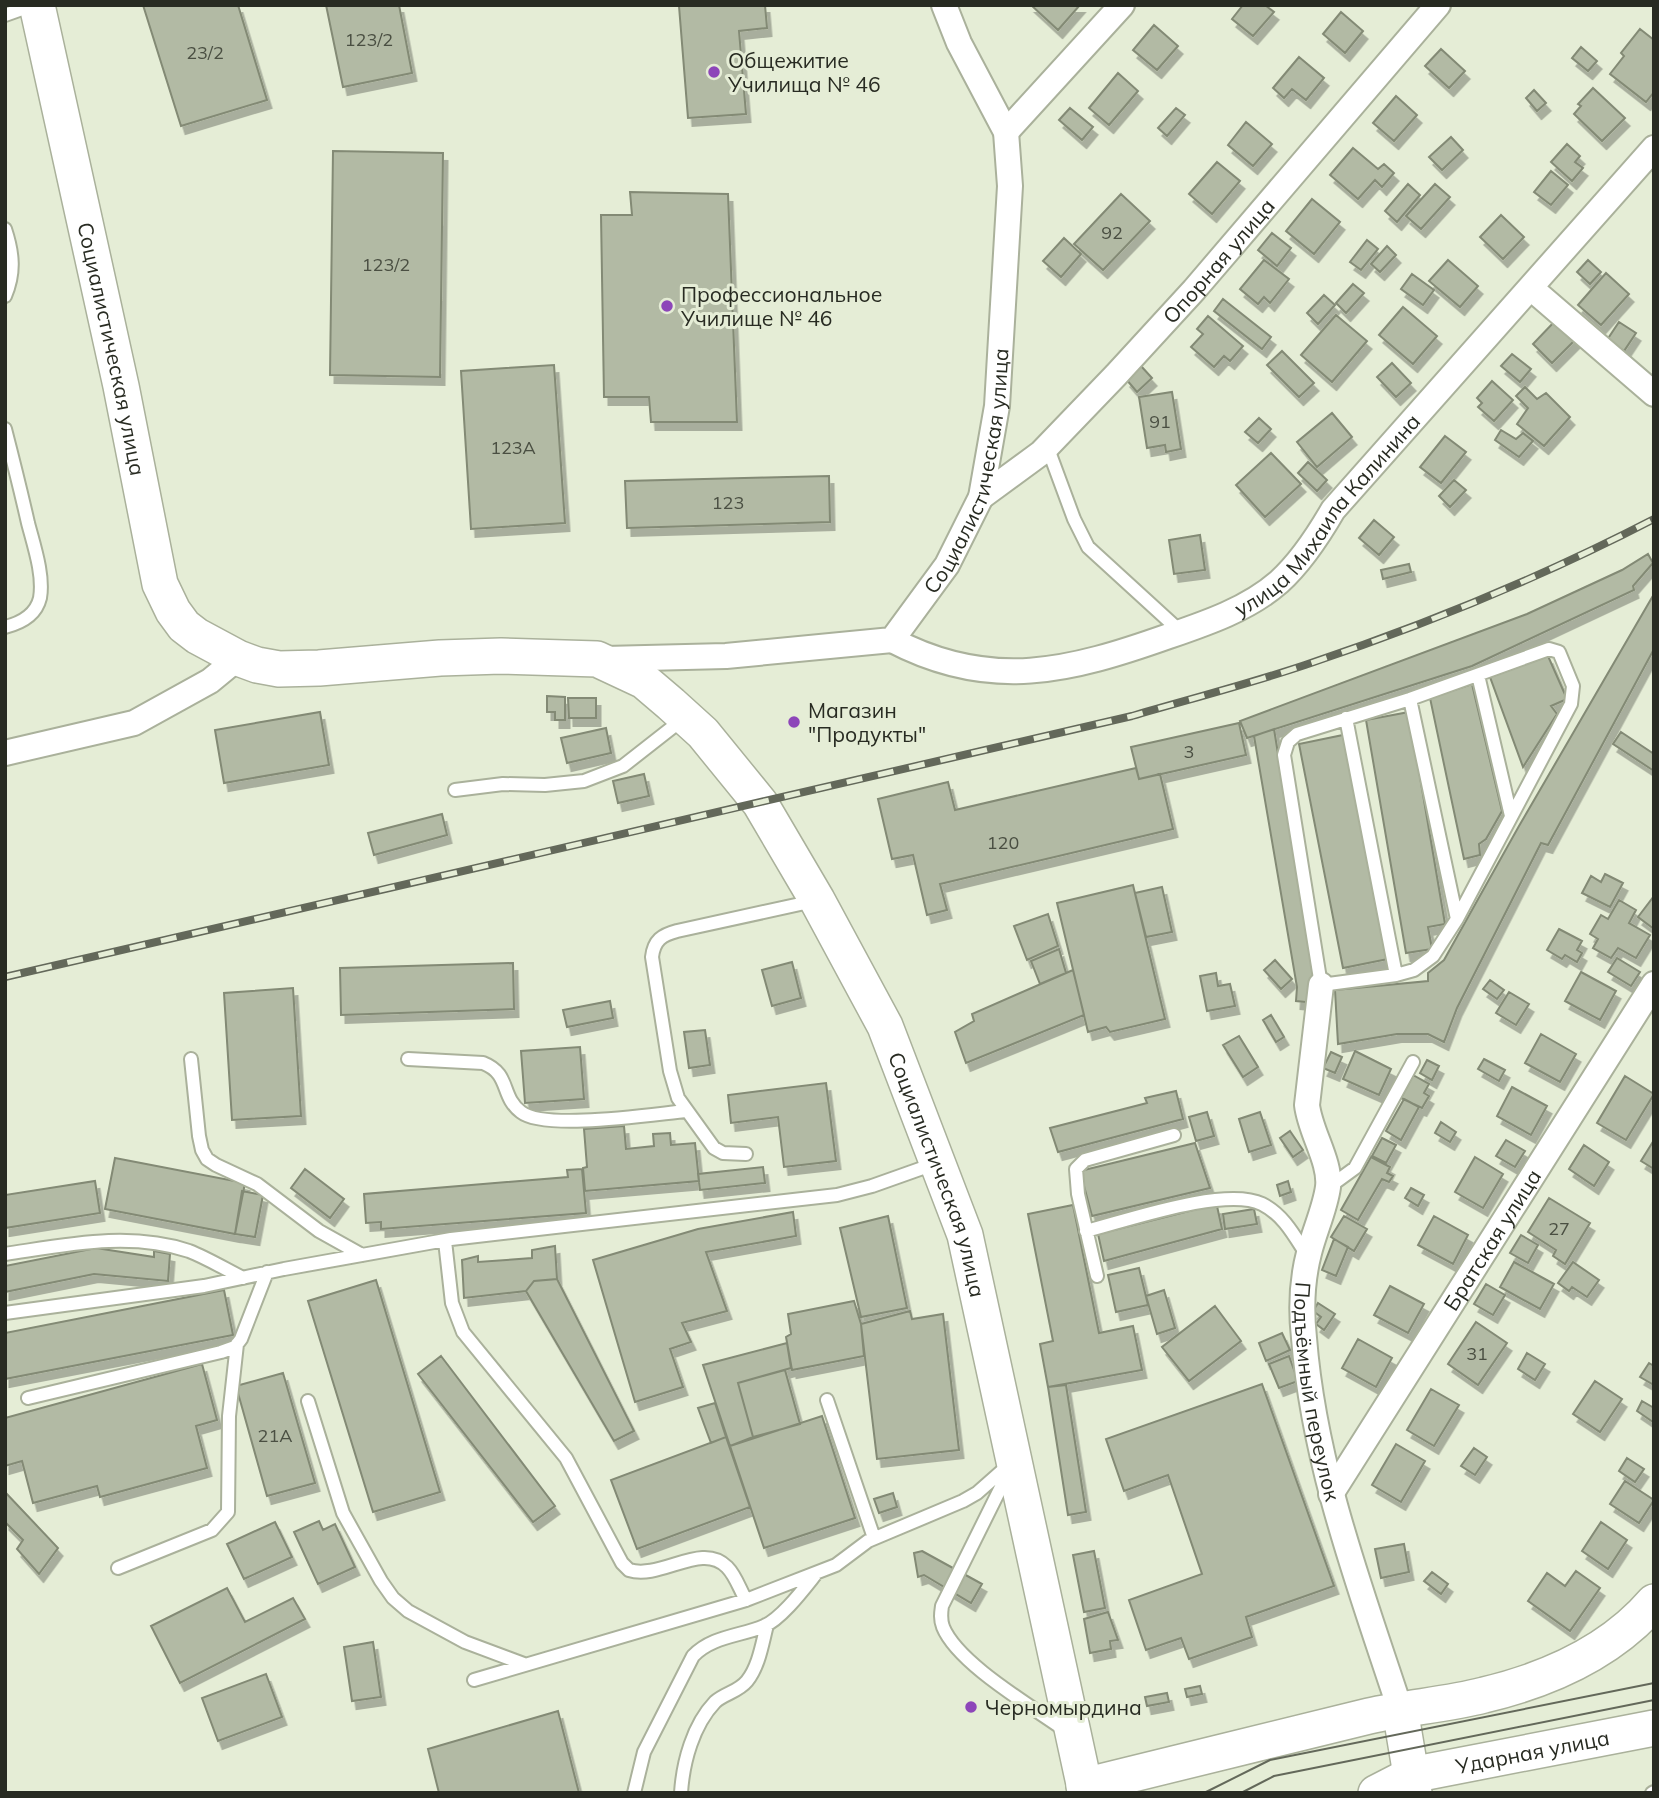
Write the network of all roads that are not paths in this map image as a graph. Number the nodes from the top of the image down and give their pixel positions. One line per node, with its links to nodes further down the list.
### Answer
1 (35, 5): 5 (lane); 18 (main road, Социалистическая улица)
2 (944, 5): 6 (street, Социалистическая улица)
3 (1122, 5): 6 (street)
4 (1437, 5): 13 (street, Опорная улица)
5 (5, 15)
6 (1006, 132): 14 (street, Социалистическая улица)
7 (1654, 148): 9 (street, улица Михаила Калинина)
8 (5, 229): 10 (lane)
9 (1532, 289): 11 (street); 16 (street, улица Михаила Калинина)
10 (5, 296)
11 (1654, 394)
12 (5, 429): 15 (lane)
13 (1047, 446): 14 (street, Опорная улица); 16 (lane)
14 (981, 497): 17 (street, Социалистическая улица)
15 (5, 627)
16 (1181, 632): 17 (street, улица Михаила Калинина)
17 (892, 640): 19 (street, Социалистическая улица)
18 (238, 658): 19 (main road, Социалистическая улица); 24 (street)
19 (597, 659): 22 (main road, Социалистическая улица)
20 (1478, 675): 21 (lane); 26 (lane); 26 (lane)
21 (1410, 699): 23 (lane); 28 (lane)
22 (685, 717): 25 (lane); 27 (main road, Социалистическая улица)
23 (1346, 718): 29 (lane); 31 (lane)
24 (5, 753)
25 (455, 790)
26 (1511, 816): 28 (lane)
27 (817, 900): 35 (lane); 38 (main road, Социалистическая улица)
28 (1457, 919): 29 (lane)
29 (1396, 975): 31 (lane)
30 (1654, 984): 54 (street, Братская улица)
31 (1321, 985): 39 (street, Подъёмный переулок)
32 (191, 1059): 43 (lane)
33 (408, 1059): 35 (lane)
34 (1413, 1062): 39 (lane)
35 (687, 1111): 37 (lane)
36 (1174, 1135): 40 (lane)
37 (746, 1154)
38 (937, 1162): 41 (lane); 53 (main road, Социалистическая улица)
39 (1328, 1188): 44 (street, Подъёмный переулок)
40 (1086, 1231): 44 (lane); 46 (lane)
41 (445, 1241): 43 (lane); 58 (lane)
42 (5, 1254): 47 (lane)
43 (362, 1255): 45 (lane)
44 (1308, 1256): 54 (street, Подъёмный переулок)
45 (267, 1272): 47 (lane); 49 (lane)
46 (1097, 1276)
47 (243, 1278): 48 (lane)
48 (5, 1312)
49 (237, 1344): 50 (lane); 56 (lane)
50 (28, 1398)
51 (827, 1400): 55 (lane)
52 (308, 1401): 61 (lane)
53 (1014, 1460): 55 (lane); 65 (main road, Социалистическая улица); 65 (lane)
54 (1331, 1494): 63 (street, Подъёмный переулок)
55 (874, 1538): 57 (lane)
56 (118, 1568)
57 (817, 1573): 58 (lane); 60 (lane)
58 (746, 1600): 61 (lane)
59 (1654, 1602): 63 (main road)
60 (767, 1625): 68 (lane); 69 (lane)
61 (525, 1664): 62 (lane)
62 (474, 1680)
63 (1399, 1709): 66 (main road); 67 (main road)
64 (1654, 1728): 66 (main road, Ударная улица)
65 (1074, 1737): 67 (main road, Социалистическая улица)
66 (1412, 1784): 70 (main road, Ударная улица)
67 (1085, 1789)
68 (634, 1793)
69 (681, 1793)
70 (1376, 1793)

